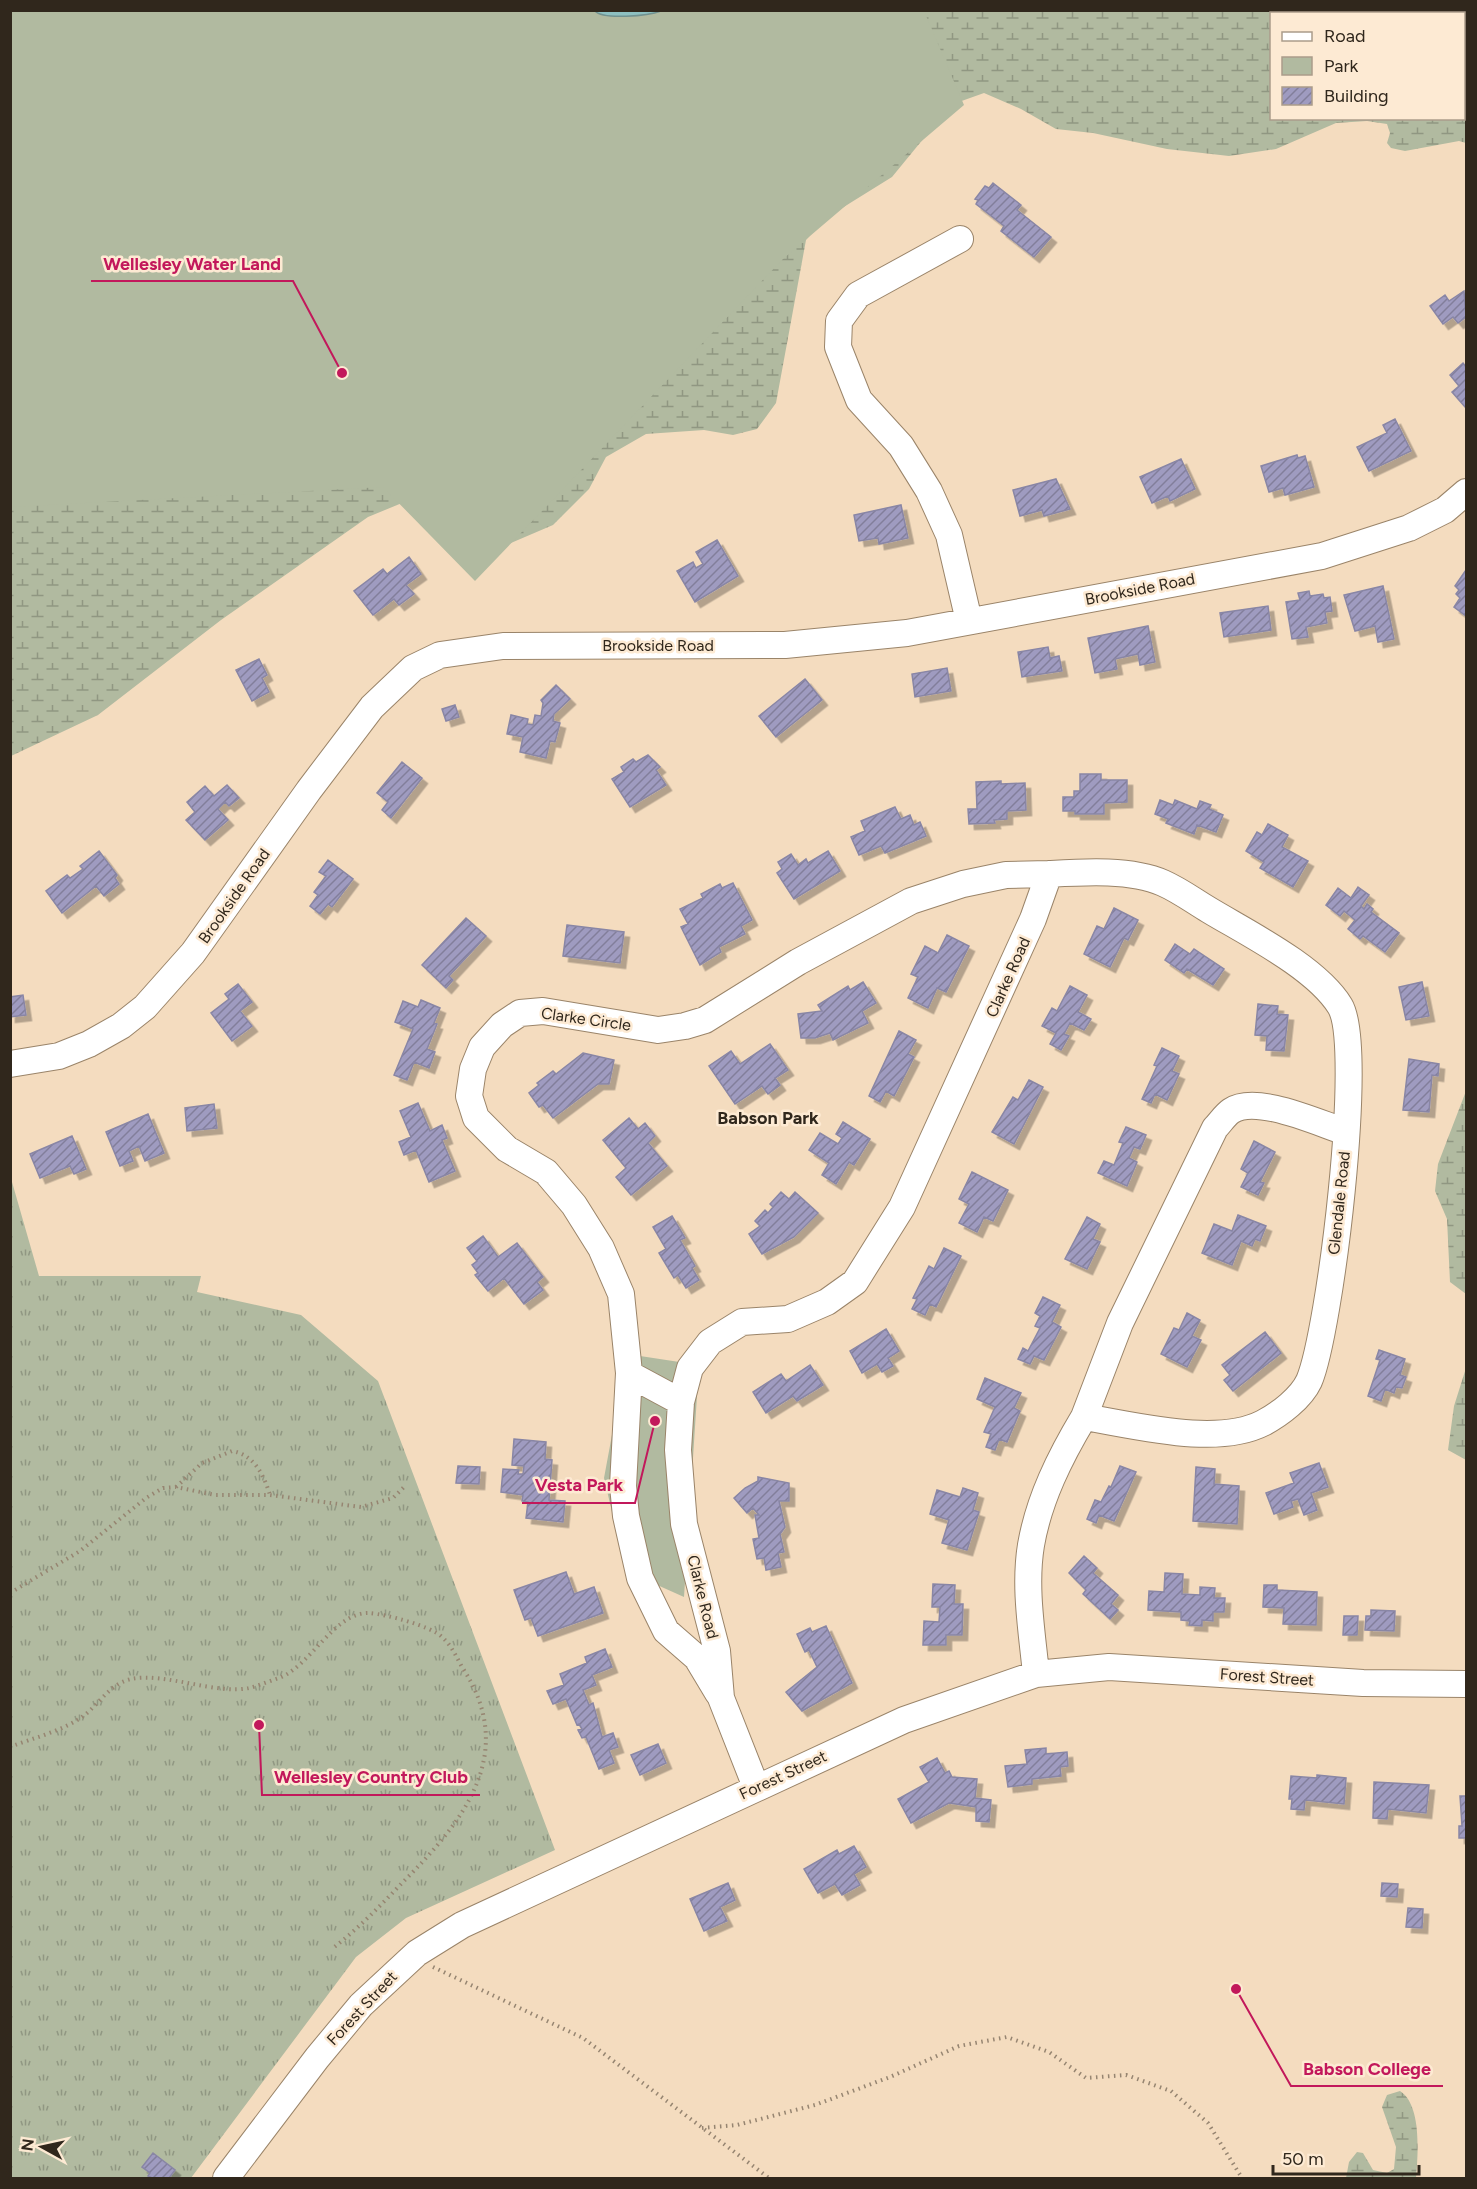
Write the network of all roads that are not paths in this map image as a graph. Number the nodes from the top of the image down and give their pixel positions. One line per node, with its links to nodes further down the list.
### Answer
1 (960, 239): 3 (street)
2 (1467, 492): 3 (street, Brookside Road)
3 (969, 621): 5 (street, Brookside Road)
4 (1049, 874): 6 (street); 7 (street, Clarke Circle); 8 (street, Clarke Road)
5 (10, 1064)
6 (1346, 1132): 9 (street, Glendale Road); 9 (street, Glendale Road)
7 (629, 1374): 8 (street); 12 (street, Clarke Circle)
8 (681, 1402): 12 (street, Clarke Road)
9 (1084, 1417): 10 (street, Glendale Road)
10 (1036, 1674): 11 (street, Forest Street); 13 (street, Forest Street)
11 (1467, 1684)
12 (721, 1698): 13 (street, Clarke Road)
13 (756, 1787): 14 (street, Forest Street)
14 (226, 2178)

